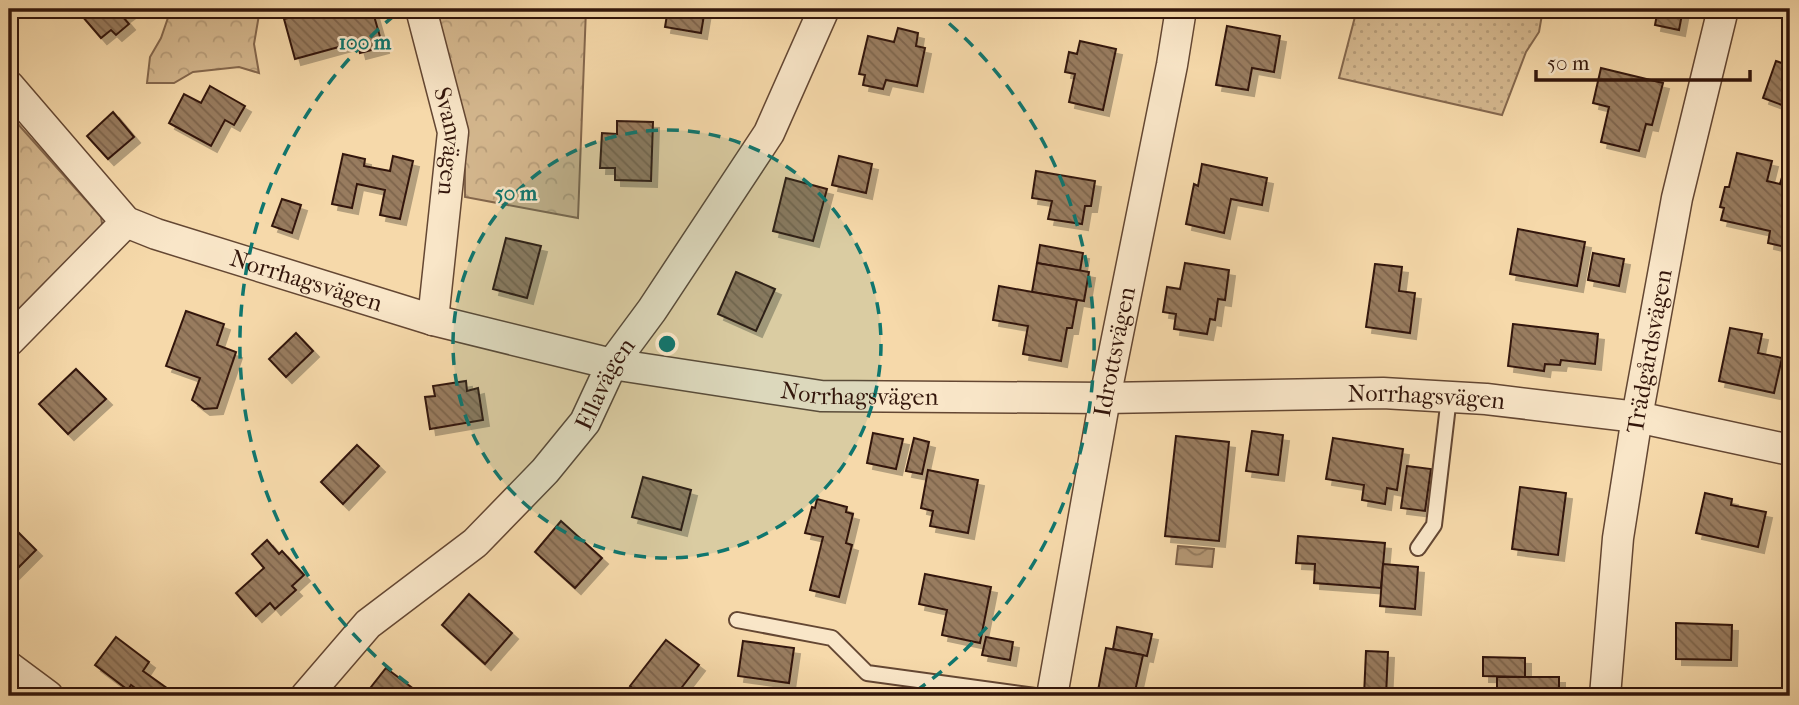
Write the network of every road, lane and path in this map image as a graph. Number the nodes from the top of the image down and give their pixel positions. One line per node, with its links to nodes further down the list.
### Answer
1 (421, 9): 7 (street, Svanvägen)
2 (824, 9): 9 (street, Ellavägen)
3 (1181, 9): 11 (street, Idrottsvägen)
4 (1723, 9): 12 (street, Trädgårdsvägen)
5 (9, 86): 6 (street, Norrhagsvägen)
6 (126, 222): 7 (street, Norrhagsvägen); 8 (street)
7 (433, 320): 9 (street, Norrhagsvägen)
8 (9, 341)
9 (612, 364): 11 (street, Norrhagsvägen); 18 (street, Ellavägen)
10 (1449, 397): 11 (street, Norrhagsvägen); 12 (street, Norrhagsvägen); 14 (lane)
11 (1105, 398): 20 (street, Idrottsvägen)
12 (1637, 417): 13 (street, Norrhagsvägen); 21 (street, Trädgårdsvägen)
13 (1790, 450)
14 (1418, 548)
15 (737, 620): 19 (lane)
16 (9, 667): 17 (street)
17 (48, 696)
18 (306, 696)
19 (1035, 696)
20 (1052, 696)
21 (1605, 696)

